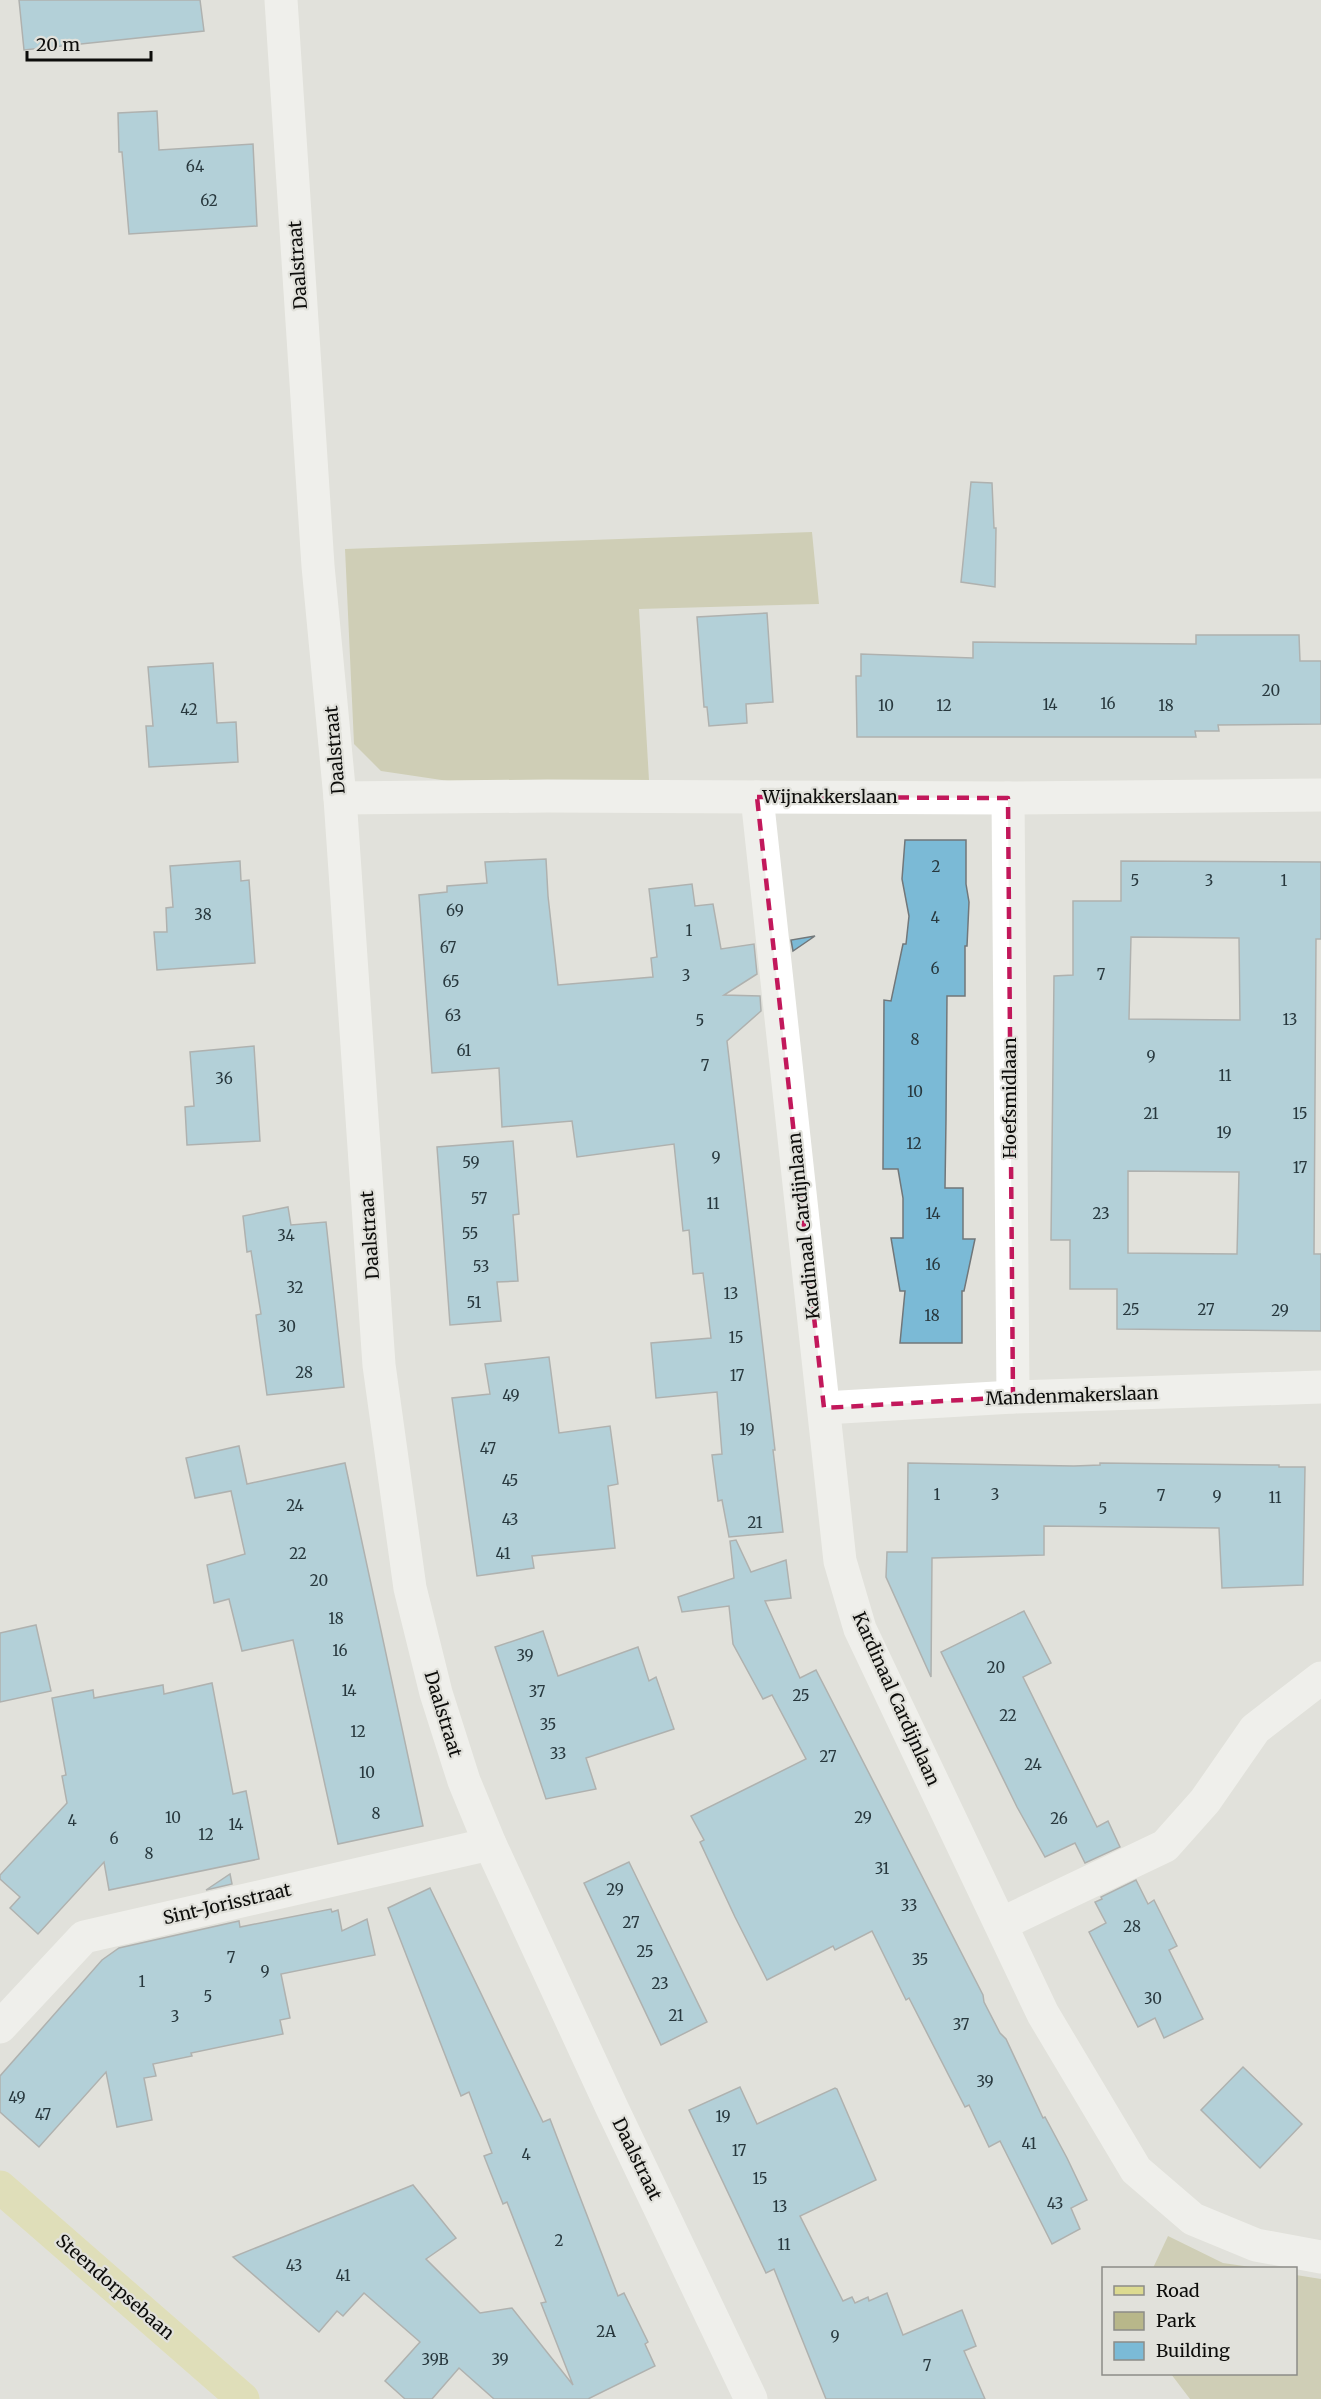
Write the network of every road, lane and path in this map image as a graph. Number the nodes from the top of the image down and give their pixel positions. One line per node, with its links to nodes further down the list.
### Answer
1 (281, 0): 4 (street, Daalstraat)
2 (1321, 795): 5 (street, Wijnakkerslaan)
3 (757, 796): 4 (street, Wijnakkerslaan); 5 (street, Wijnakkerslaan); 8 (street, Kardinaal Cardijnlaan)
4 (340, 798): 10 (street, Daalstraat)
5 (1008, 798): 7 (street, Hoefsmidlaan)
6 (1321, 1387): 7 (street, Mandenmakerslaan)
7 (1013, 1397): 8 (street, Mandenmakerslaan)
8 (824, 1408): 11 (street, Kardinaal Cardijnlaan)
9 (1321, 1678): 11 (street)
10 (490, 1844): 12 (street, Sint-Jorisstraat); 16 (street, Daalstraat)
11 (1001, 1924): 14 (street, Kardinaal Cardijnlaan)
12 (0, 2027)
13 (0, 2187): 15 (main road, Steendorpsebaan)
14 (1321, 2257)
15 (239, 2395)
16 (751, 2399)

